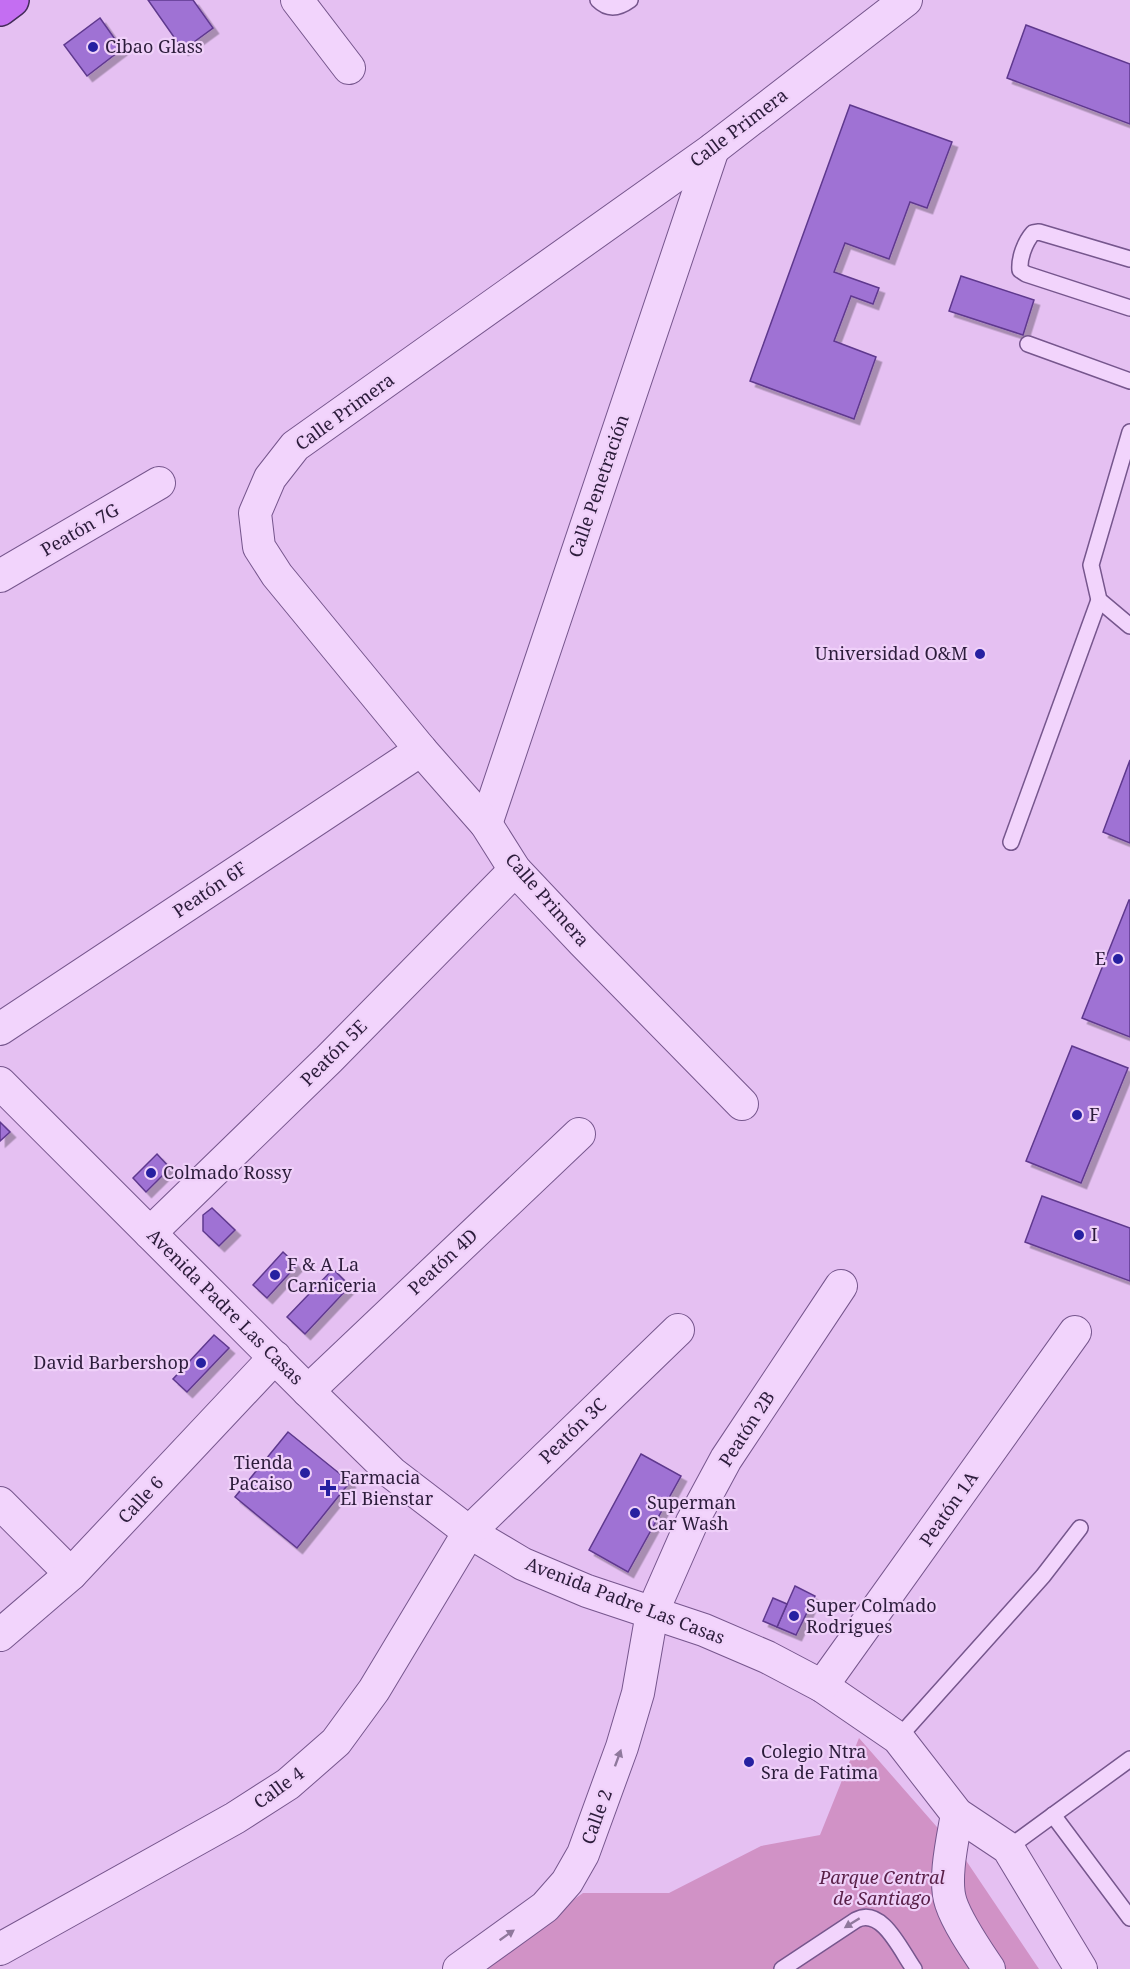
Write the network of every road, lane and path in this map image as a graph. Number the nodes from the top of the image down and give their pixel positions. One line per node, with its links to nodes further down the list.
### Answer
1 (12, 0): 6 (highway)
2 (297, 0): 7 (street)
3 (598, 0): 4 (lane)
4 (630, 0)
5 (906, 0): 8 (street, Calle Primera)
6 (0, 9)
7 (349, 68)
8 (713, 149): 18 (street, Calle Primera); 19 (street, Calle Penetración)
9 (1130, 259): 10 (lane)
10 (1130, 308)
11 (1028, 344): 12 (lane)
12 (1130, 381)
13 (1130, 432): 16 (lane)
14 (159, 483): 15 (street, Peatón 7G)
15 (0, 576)
16 (1099, 600): 17 (lane); 20 (lane)
17 (1130, 626)
18 (421, 750): 19 (street, Calle Primera); 22 (street, Peatón 6F)
19 (486, 824): 21 (street, Calle Primera)
20 (1011, 843)
21 (515, 870): 24 (street, Calle Primera); 26 (street, Peatón 5E)
22 (0, 1029)
23 (0, 1083): 26 (street, Avenida Padre Las Casas)
24 (742, 1104)
25 (579, 1134): 31 (street, Peatón 4D)
26 (150, 1233): 30 (street, Avenida Padre Las Casas)
27 (841, 1286): 36 (street, Peatón 2B)
28 (678, 1330): 34 (street, Peatón 3C)
29 (1075, 1332): 38 (street, Peatón 1A)
30 (275, 1357): 31 (street, Avenida Padre Las Casas); 35 (street, Calle 6)
31 (308, 1391): 34 (street, Avenida Padre Las Casas)
32 (0, 1503): 35 (street)
33 (1080, 1528): 39 (lane)
34 (469, 1532): 36 (street, Avenida Padre Las Casas); 45 (street, Calle 4)
35 (70, 1574): 37 (street, Calle 6)
36 (652, 1613): 38 (street, Avenida Padre Las Casas); 47 (street, Calle 2, one-way to 36)
37 (0, 1635)
38 (822, 1686): 39 (street, Avenida Padre Las Casas)
39 (898, 1738): 41 (street, Avenida Padre Las Casas)
40 (1130, 1759): 42 (lane)
41 (957, 1814): 43 (street, Avenida Padre Las Casas); 49 (street)
42 (1053, 1815): 43 (lane); 44 (lane)
43 (1008, 1848): 50 (street, Avenida Padre Las Casas)
44 (1130, 1918)
45 (0, 1949)
46 (906, 1966): 48 (lane, one-way to 48)
47 (459, 1969)
48 (782, 1969)
49 (989, 1969)
50 (1081, 1969)

